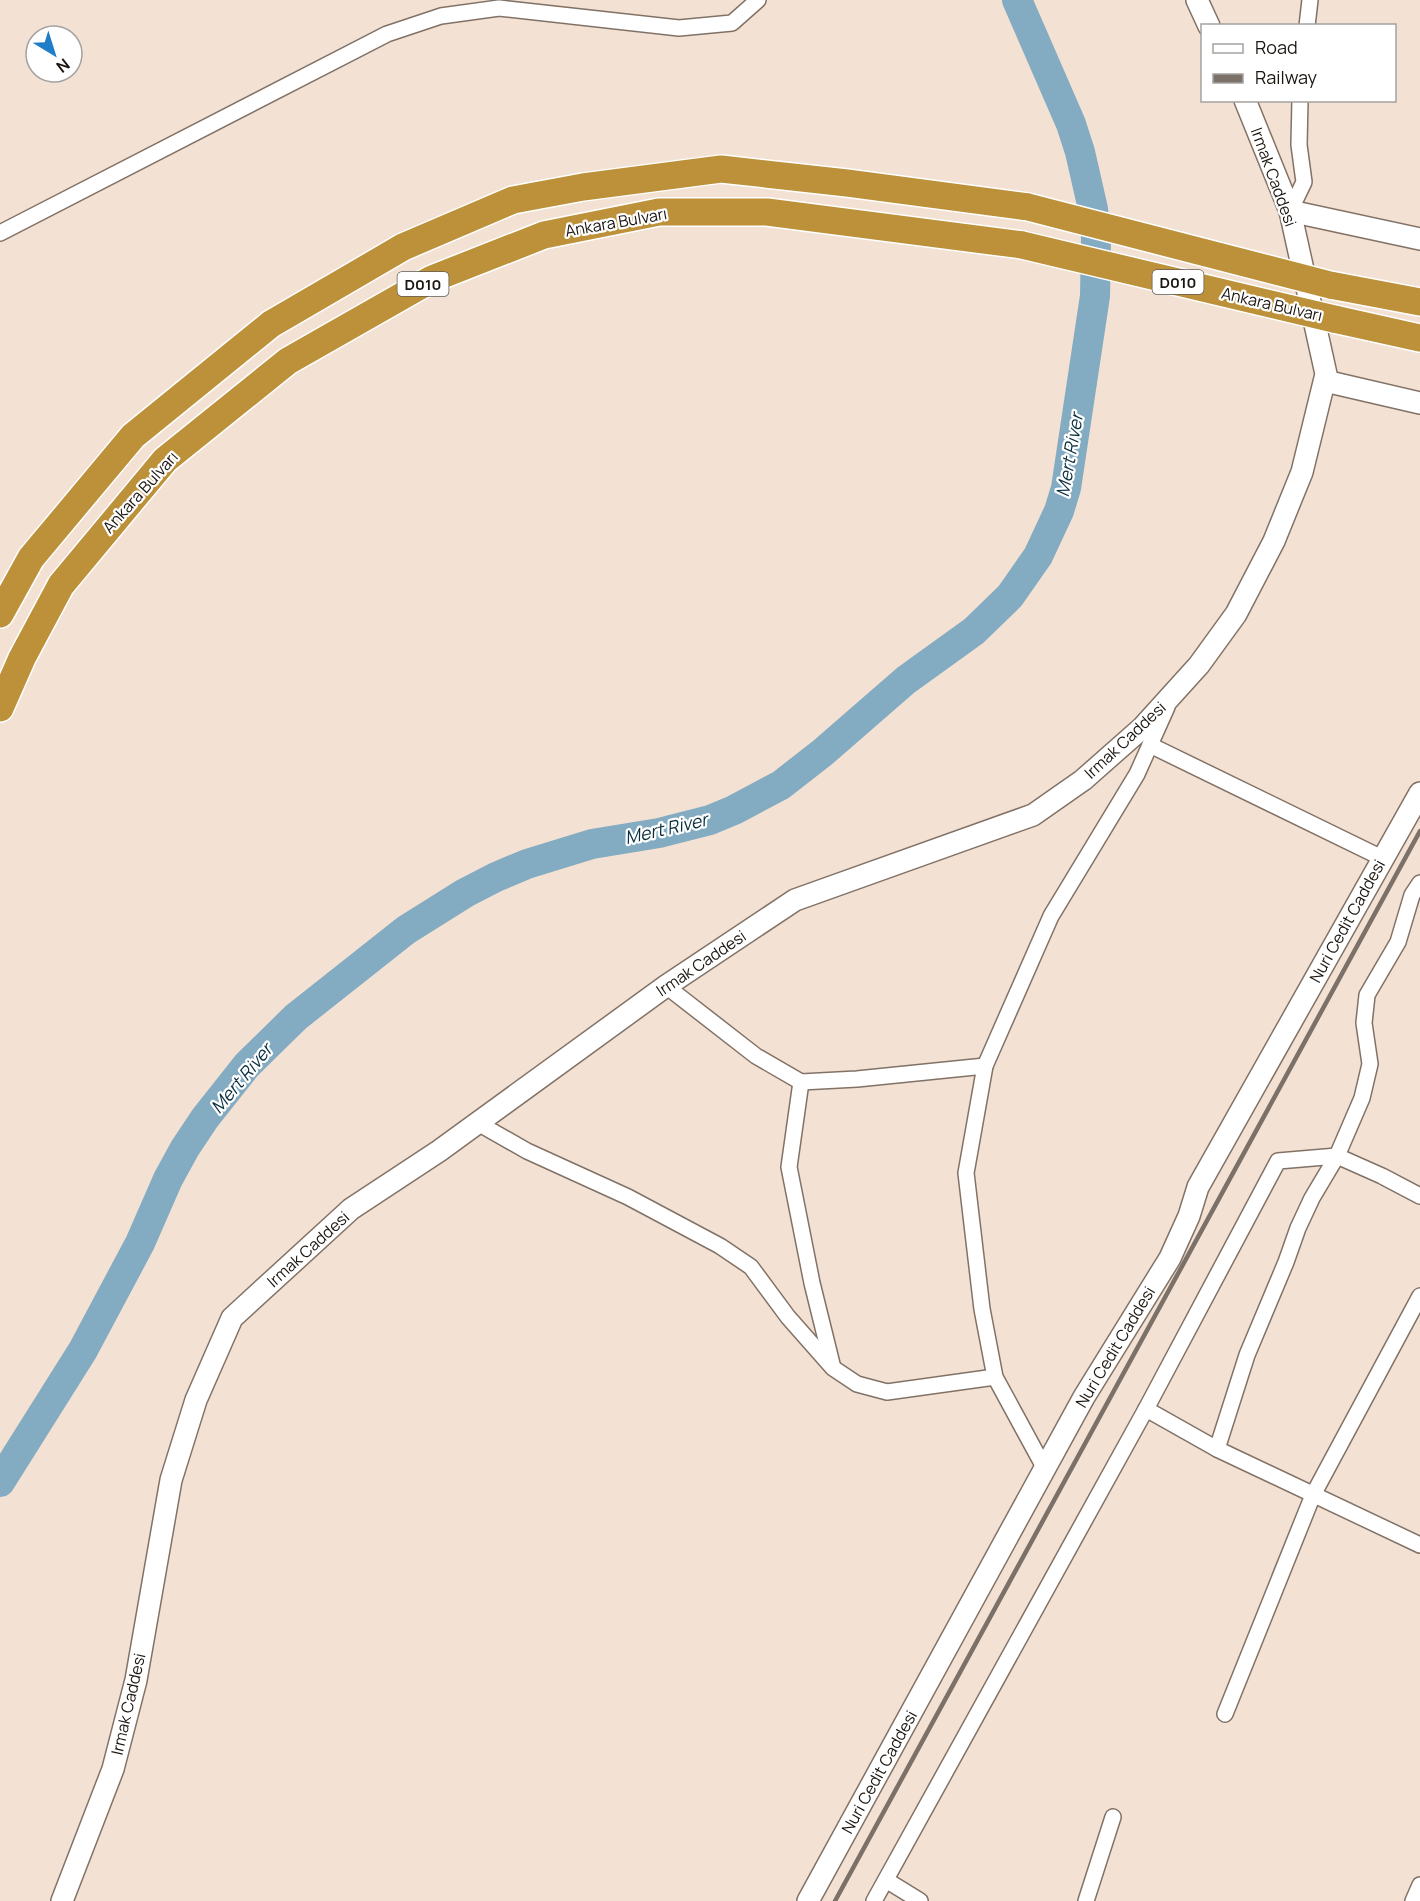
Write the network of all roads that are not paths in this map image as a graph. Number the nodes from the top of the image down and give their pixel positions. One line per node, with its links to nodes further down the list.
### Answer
1 (758, 0): 9 (street)
2 (1197, 0): 4 (street)
3 (1310, 0): 5 (street)
4 (1208, 24)
5 (1307, 24)
6 (1246, 102): 8 (street, Irmak Caddesi)
7 (1300, 102): 8 (street)
8 (1290, 212): 10 (street); 13 (street, Irmak Caddesi)
9 (0, 233)
10 (1420, 239)
11 (1420, 302): 15 (highway, Ankara Bulvarı / D010, bridge)
12 (1420, 338): 17 (highway, Ankara Bulvarı / D010, bridge)
13 (1325, 381): 14 (street); 16 (street, Irmak Caddesi)
14 (1420, 403)
15 (0, 614)
16 (1173, 694): 18 (street); 22 (street, Irmak Caddesi)
17 (0, 708)
18 (1150, 745): 20 (street); 23 (street)
19 (1420, 793): 20 (street, Nuri Cedit Caddesi)
20 (1382, 858): 33 (street, Nuri Cedit Caddesi)
21 (1420, 883): 26 (street)
22 (666, 986): 24 (street); 25 (street, Irmak Caddesi)
23 (985, 1066): 24 (street); 30 (street)
24 (801, 1082): 29 (street)
25 (476, 1122): 29 (street); 40 (street, Irmak Caddesi)
26 (1337, 1156): 27 (street); 31 (street); 32 (street)
27 (1420, 1197)
28 (1420, 1296): 34 (street)
29 (832, 1368): 30 (street)
30 (995, 1377): 33 (street)
31 (1146, 1409): 32 (street); 38 (street)
32 (1217, 1449): 34 (street)
33 (1045, 1469): 41 (street, Nuri Cedit Caddesi)
34 (1314, 1495): 35 (street); 36 (street)
35 (1420, 1545)
36 (1225, 1714)
37 (1113, 1817): 44 (street)
38 (885, 1880): 42 (street); 43 (street)
39 (1420, 1885): 45 (street)
40 (62, 1901)
41 (808, 1901)
42 (874, 1901)
43 (920, 1901)
44 (1086, 1901)
45 (1413, 1901)

